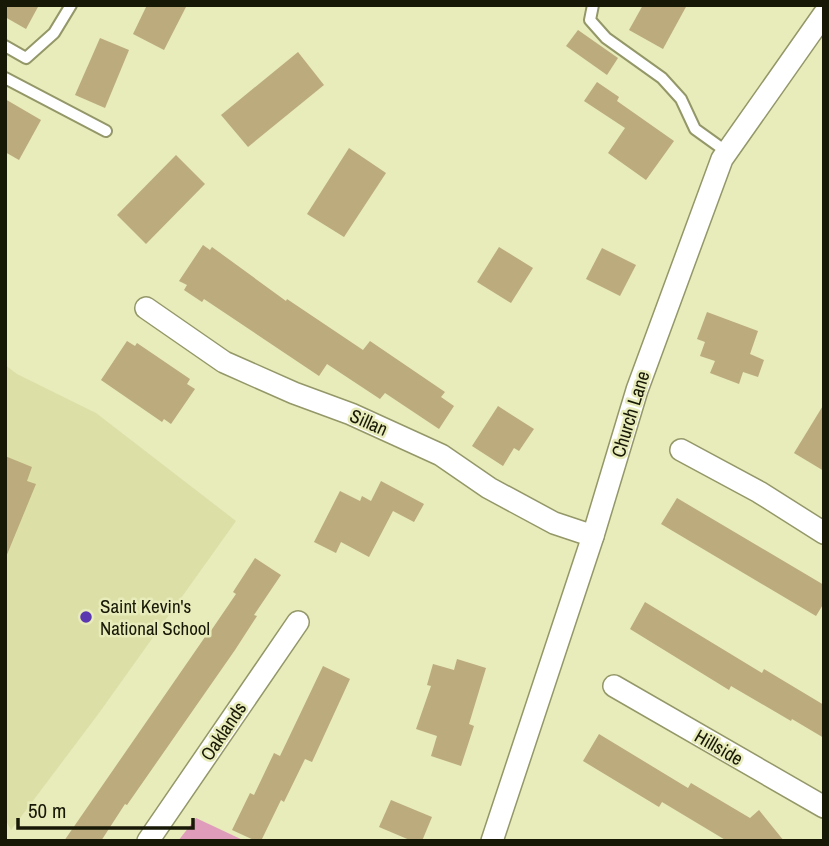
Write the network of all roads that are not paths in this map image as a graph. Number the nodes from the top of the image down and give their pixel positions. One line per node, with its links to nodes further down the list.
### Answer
1 (71, 5): 4 (lane)
2 (593, 5): 7 (lane)
3 (824, 13): 7 (street, Church Lane)
4 (5, 46)
5 (5, 78): 6 (lane)
6 (106, 131)
7 (727, 152): 11 (street, Church Lane)
8 (146, 308): 11 (street, Sillan)
9 (681, 450): 10 (street)
10 (824, 533)
11 (593, 536): 16 (street, Church Lane)
12 (298, 622): 15 (street, Oaklands)
13 (614, 686): 14 (street, Hillside)
14 (824, 807)
15 (148, 841)
16 (492, 841)

